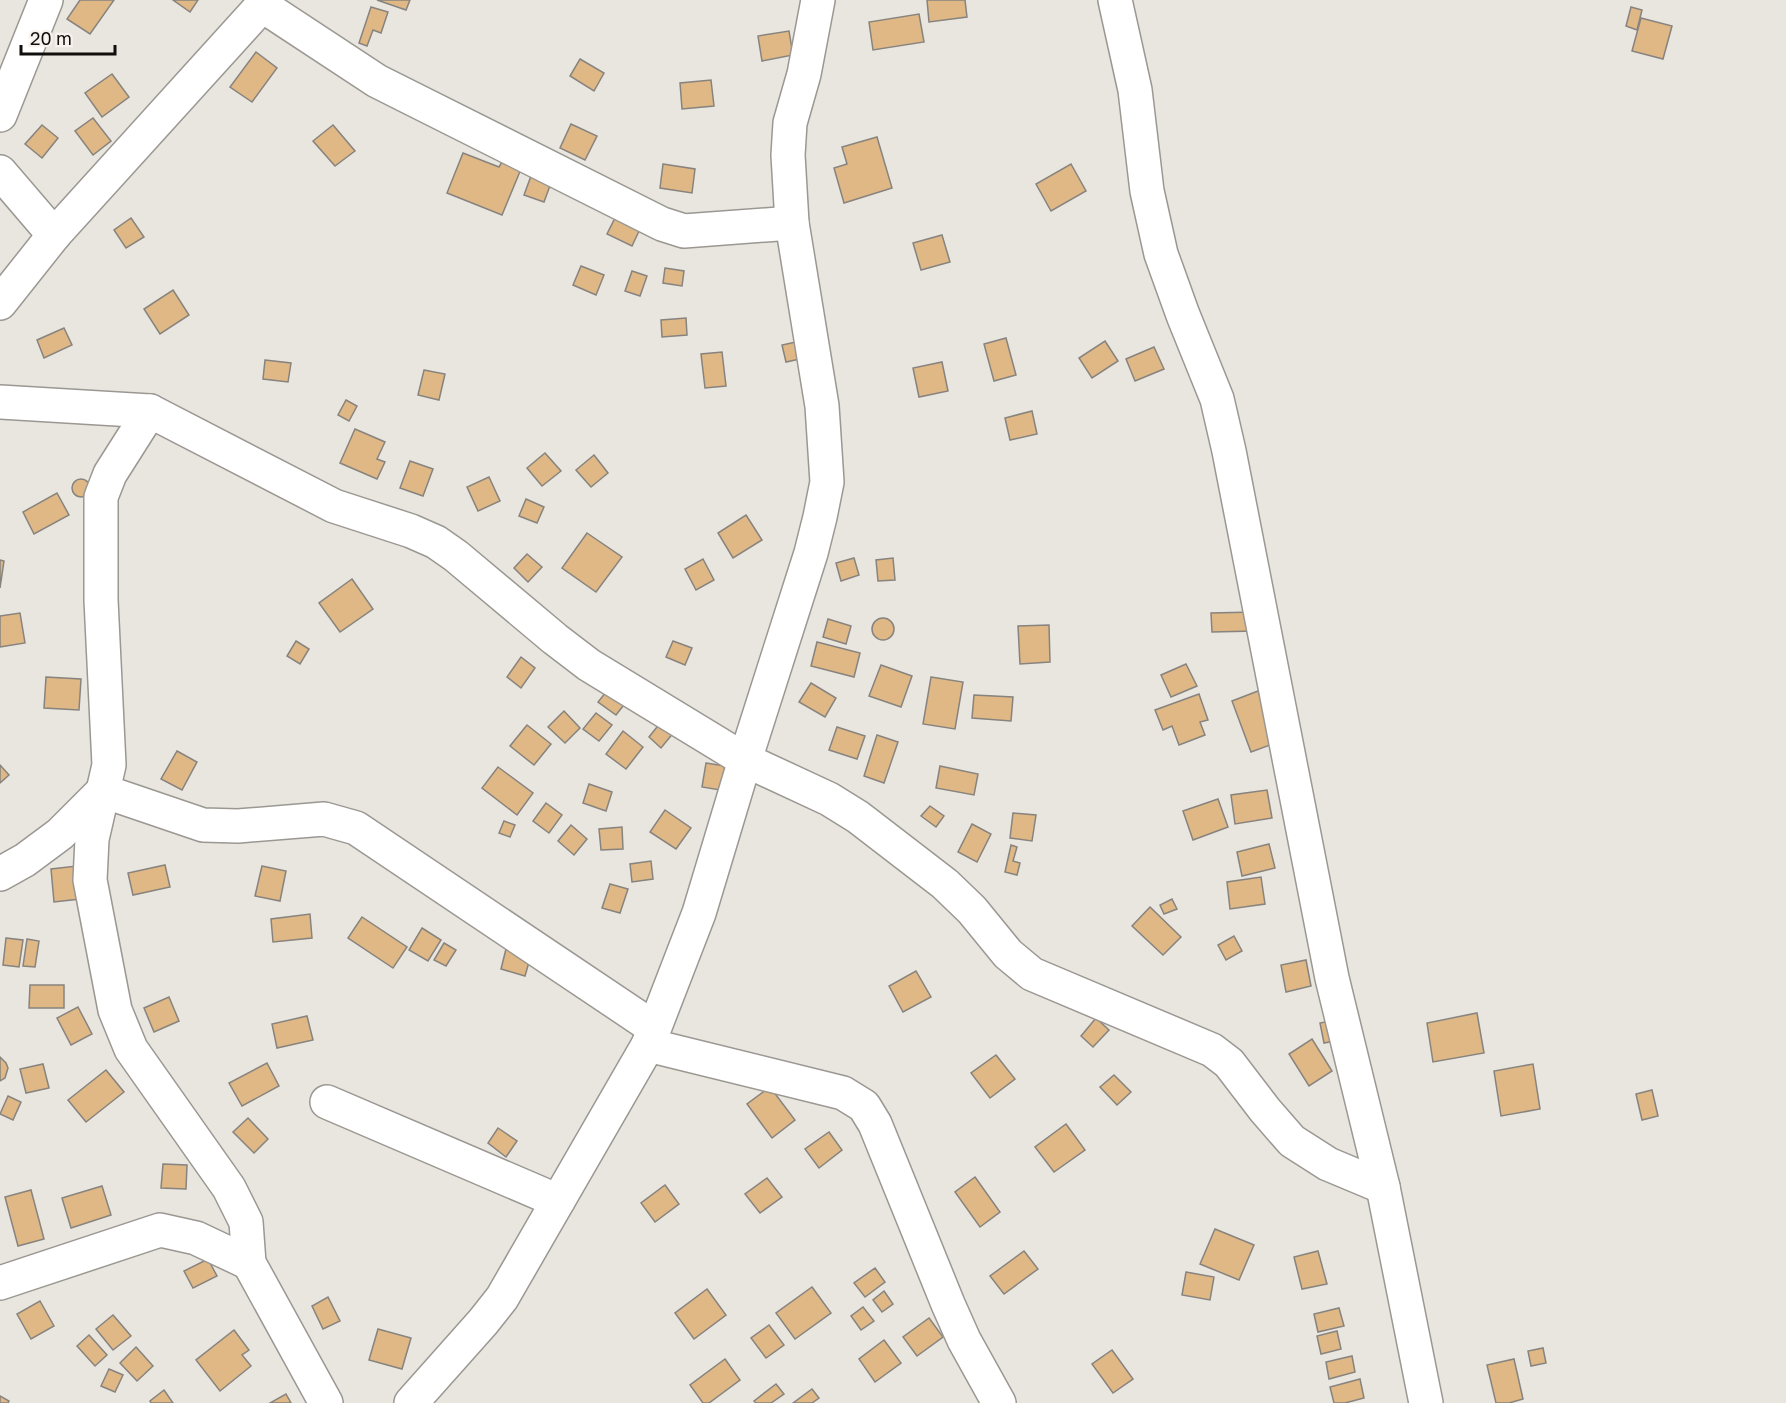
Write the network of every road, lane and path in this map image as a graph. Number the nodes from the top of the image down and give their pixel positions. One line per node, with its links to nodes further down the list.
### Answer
1 (46, 0): 5 (street)
2 (819, 0): 7 (street)
3 (1115, 0): 17 (street)
4 (265, 3): 7 (street); 8 (street)
5 (0, 115)
6 (0, 172): 8 (street)
7 (792, 223): 12 (street)
8 (54, 235): 9 (street)
9 (0, 303)
10 (0, 402): 11 (street)
11 (150, 411): 12 (street); 13 (street)
12 (745, 760): 15 (street); 17 (street)
13 (103, 791): 14 (street); 15 (street); 19 (street)
14 (0, 874)
15 (651, 1036): 18 (street); 23 (street)
16 (327, 1102): 18 (street)
17 (1383, 1187): 24 (street)
18 (558, 1201): 22 (street)
19 (249, 1263): 20 (street); 21 (street)
20 (0, 1283)
21 (326, 1403)
22 (411, 1403)
23 (999, 1403)
24 (1426, 1403)

